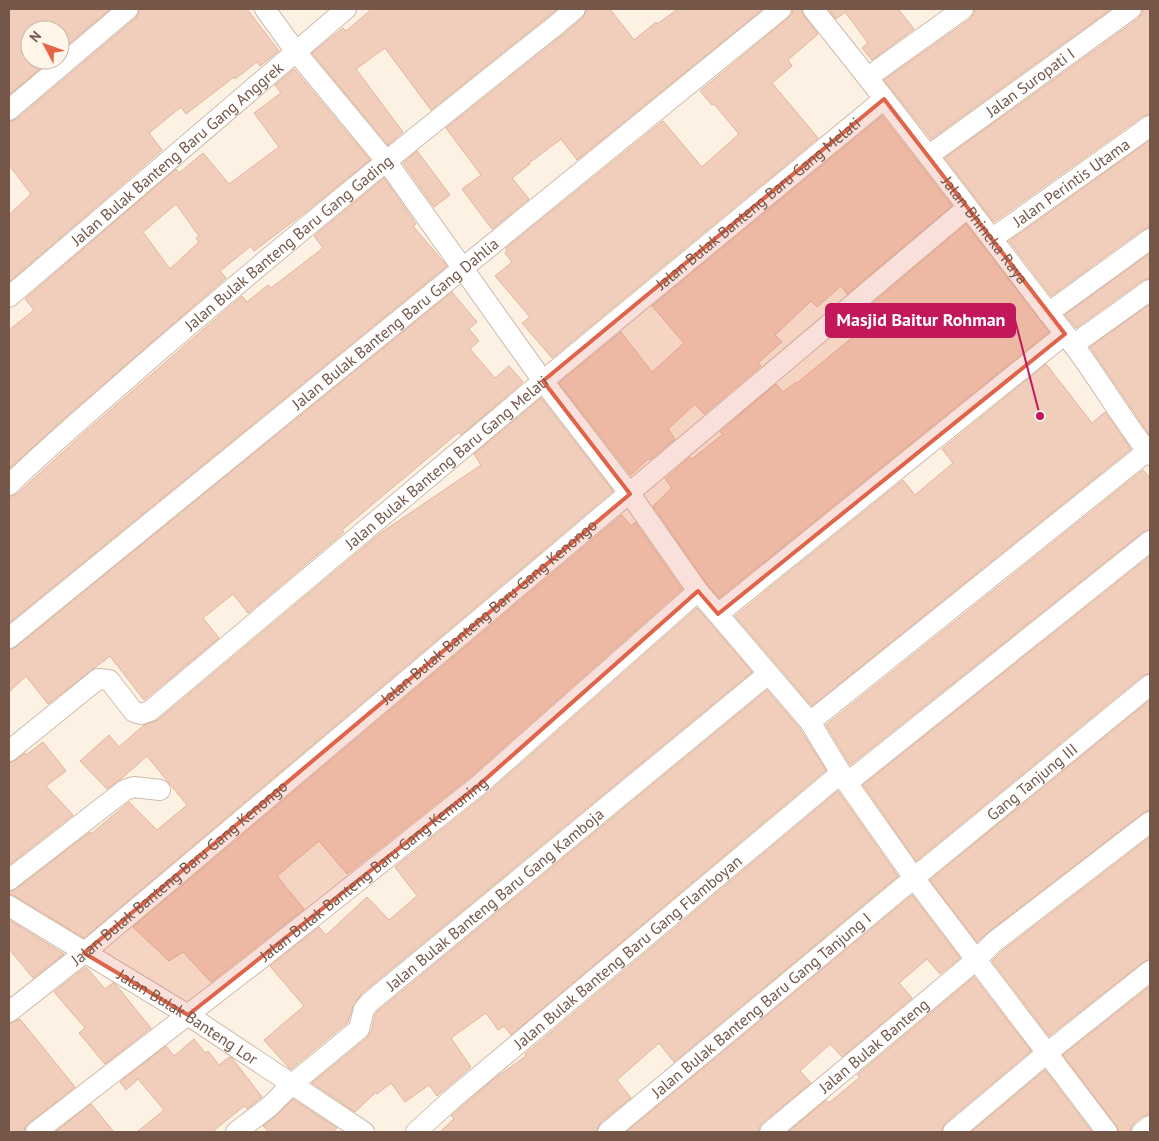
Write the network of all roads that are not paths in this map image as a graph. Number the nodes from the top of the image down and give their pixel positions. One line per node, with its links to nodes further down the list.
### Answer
1 (128, 9): 12 (street)
2 (265, 9): 9 (street)
3 (346, 9): 9 (street, Jalan Bulak Banteng Baru Gang Anggrek)
4 (575, 9): 15 (street, Jalan Bulak Banteng Baru Gang Gading)
5 (781, 9): 19 (street, Jalan Bulak Banteng Baru Gang Dahlia)
6 (813, 9): 10 (street, Jalan Bhineka Raya)
7 (962, 9): 10 (street)
8 (1131, 9): 14 (street, Jalan Suropati I)
9 (296, 52): 15 (street); 21 (street, Jalan Bulak Banteng Baru Gang Anggrek)
10 (868, 77): 11 (street, Jalan Bhineka Raya)
11 (884, 99): 14 (street, Jalan Bhineka Raya); 24 (street, Jalan Bulak Banteng Baru Gang Melati)
12 (9, 110)
13 (1150, 126): 17 (street, Jalan Perintis Utama)
14 (928, 156): 16 (street, Jalan Bhineka Raya)
15 (387, 162): 19 (street); 26 (street, Jalan Bulak Banteng Baru Gang Gading)
16 (967, 208): 17 (street, Jalan Bhineka Raya); 27 (street, Jalan Bulak Banteng Baru Gang Kenongo)
17 (993, 238): 22 (street, Jalan Bhineka Raya)
18 (1150, 239): 22 (street)
19 (463, 268): 24 (street); 31 (street, Jalan Bulak Banteng Baru Gang Dahlia)
20 (1150, 290): 23 (street)
21 (9, 297)
22 (1048, 313): 23 (street, Jalan Bhineka Raya)
23 (1069, 340): 25 (street, Jalan Bhineka Raya); 30 (street)
24 (543, 381): 27 (street); 35 (street, Jalan Bulak Banteng Baru Gang Melati)
25 (1149, 452): 34 (street)
26 (9, 485)
27 (630, 494): 29 (street); 43 (street, Jalan Bulak Banteng Baru Gang Kenongo)
28 (1150, 541): 36 (street, Jalan Bulak Banteng Baru Gang Flamboyan)
29 (698, 591): 30 (street); 46 (street, Jalan Bulak Banteng Baru Gang Kemuning)
30 (718, 614): 32 (street)
31 (9, 638)
32 (768, 674): 34 (street); 48 (street, Jalan Bulak Banteng Baru Gang Kamboja)
33 (1150, 685): 39 (street, Gang Tanjung III)
34 (810, 722): 36 (street)
35 (9, 751)
36 (844, 778): 39 (street); 53 (street, Jalan Bulak Banteng Baru Gang Flamboyan)
37 (160, 790): 40 (street)
38 (1150, 822): 42 (street, Jalan Bulak Banteng)
39 (914, 878): 42 (street); 54 (street, Jalan Bulak Banteng Baru Gang Tanjung I)
40 (9, 880)
41 (9, 906): 43 (street, Jalan Bulak Banteng Lor)
42 (984, 952): 47 (street); 55 (street, Jalan Bulak Banteng)
43 (84, 953): 45 (street, Jalan Bulak Banteng Baru Gang Kenongo); 46 (street, Jalan Bulak Banteng Lor)
44 (1150, 971): 47 (street)
45 (9, 1012)
46 (188, 1015): 48 (street, Jalan Bulak Banteng Lor); 50 (street, Jalan Bulak Banteng Baru Gang Kemuning)
47 (1047, 1053): 56 (street); 57 (street)
48 (291, 1084): 51 (street, Jalan Bulak Banteng Baru Gang Kamboja); 52 (street, Jalan Bulak Banteng Lor)
49 (1150, 1126): 58 (street)
50 (36, 1132)
51 (236, 1132)
52 (364, 1132)
53 (416, 1132)
54 (608, 1132)
55 (770, 1132)
56 (954, 1132)
57 (1108, 1132)
58 (1142, 1132)

